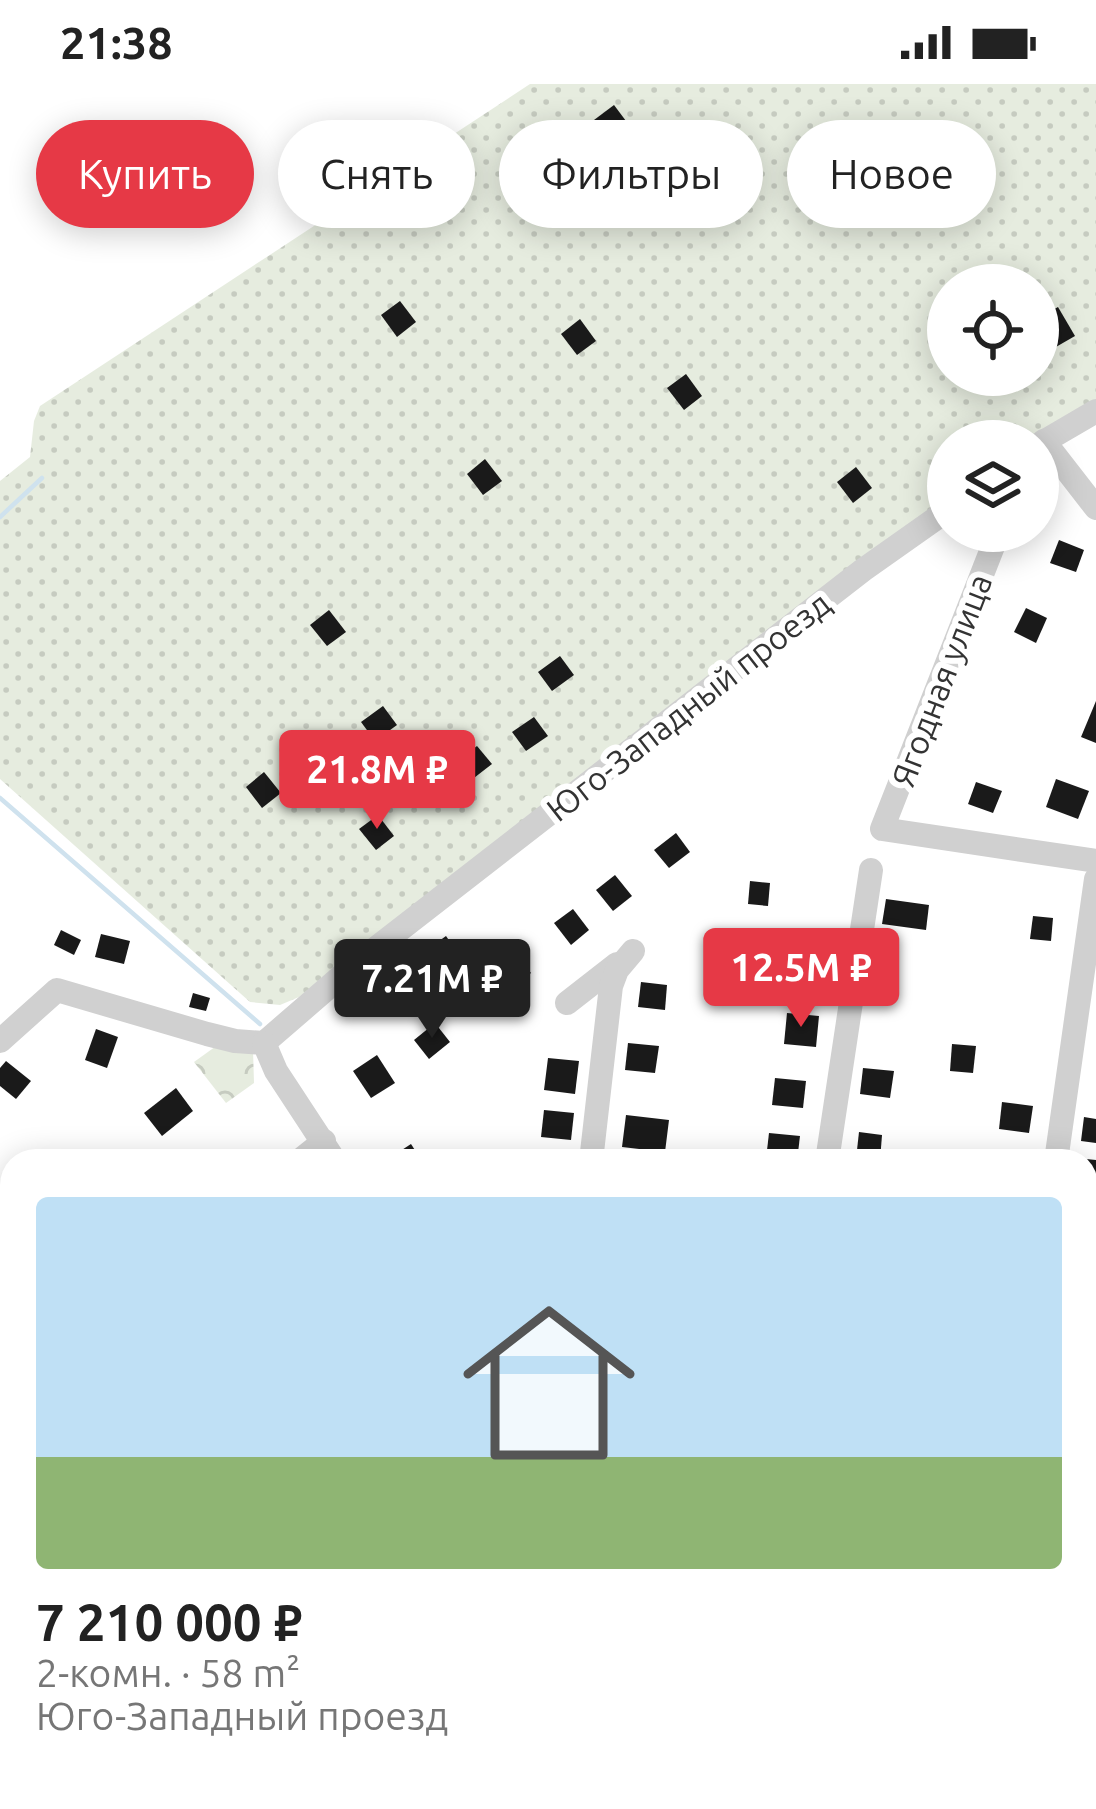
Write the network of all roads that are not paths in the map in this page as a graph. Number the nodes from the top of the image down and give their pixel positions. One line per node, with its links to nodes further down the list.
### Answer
1 (1096, 411): 2 (street)
2 (1059, 434)
3 (1059, 467): 4 (street)
4 (1096, 508)
5 (927, 525): 12 (street, Юго-Западный проезд)
6 (991, 552): 7 (street, Ягодная улица)
7 (1096, 861)
8 (871, 870): 15 (street)
9 (1096, 879): 16 (street)
10 (567, 1004): 14 (street)
11 (0, 1041): 12 (street)
12 (263, 1042): 13 (street)
13 (328, 1149)
14 (592, 1149)
15 (829, 1149)
16 (1058, 1149)

